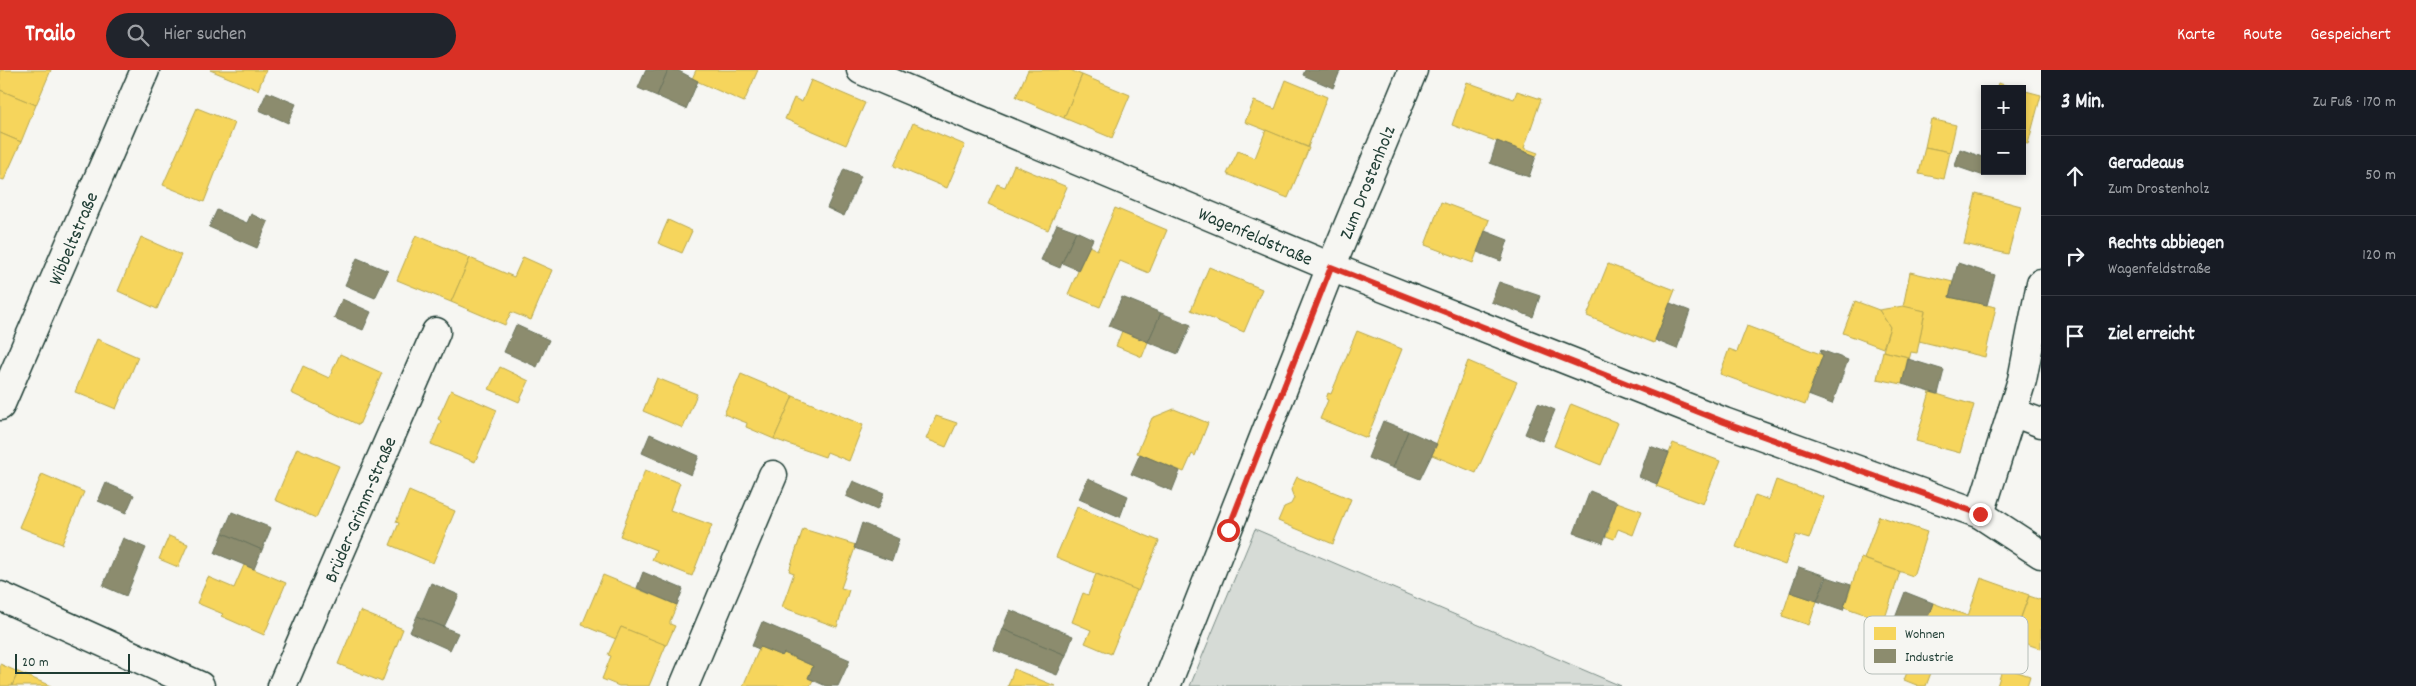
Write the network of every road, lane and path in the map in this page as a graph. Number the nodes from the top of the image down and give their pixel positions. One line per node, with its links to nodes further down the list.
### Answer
1 (145, 70): 7 (street, Wibbeltstraße)
2 (861, 70): 4 (street, Wagenfeldstraße)
3 (1413, 70): 4 (street, Zum Drostenholz)
4 (1331, 267): 11 (street, Wagenfeldstraße); 17 (street, Zum Drostenholz)
5 (2041, 282): 8 (street)
6 (436, 332): 15 (street, Brüder-Grimm-Straße)
7 (0, 406)
8 (2012, 412): 9 (street); 11 (street)
9 (2041, 423)
10 (773, 475): 16 (street)
11 (1980, 514): 12 (street, Wagenfeldstraße)
12 (2041, 554)
13 (0, 596): 14 (street)
14 (200, 686)
15 (282, 686)
16 (684, 686)
17 (1166, 686)

